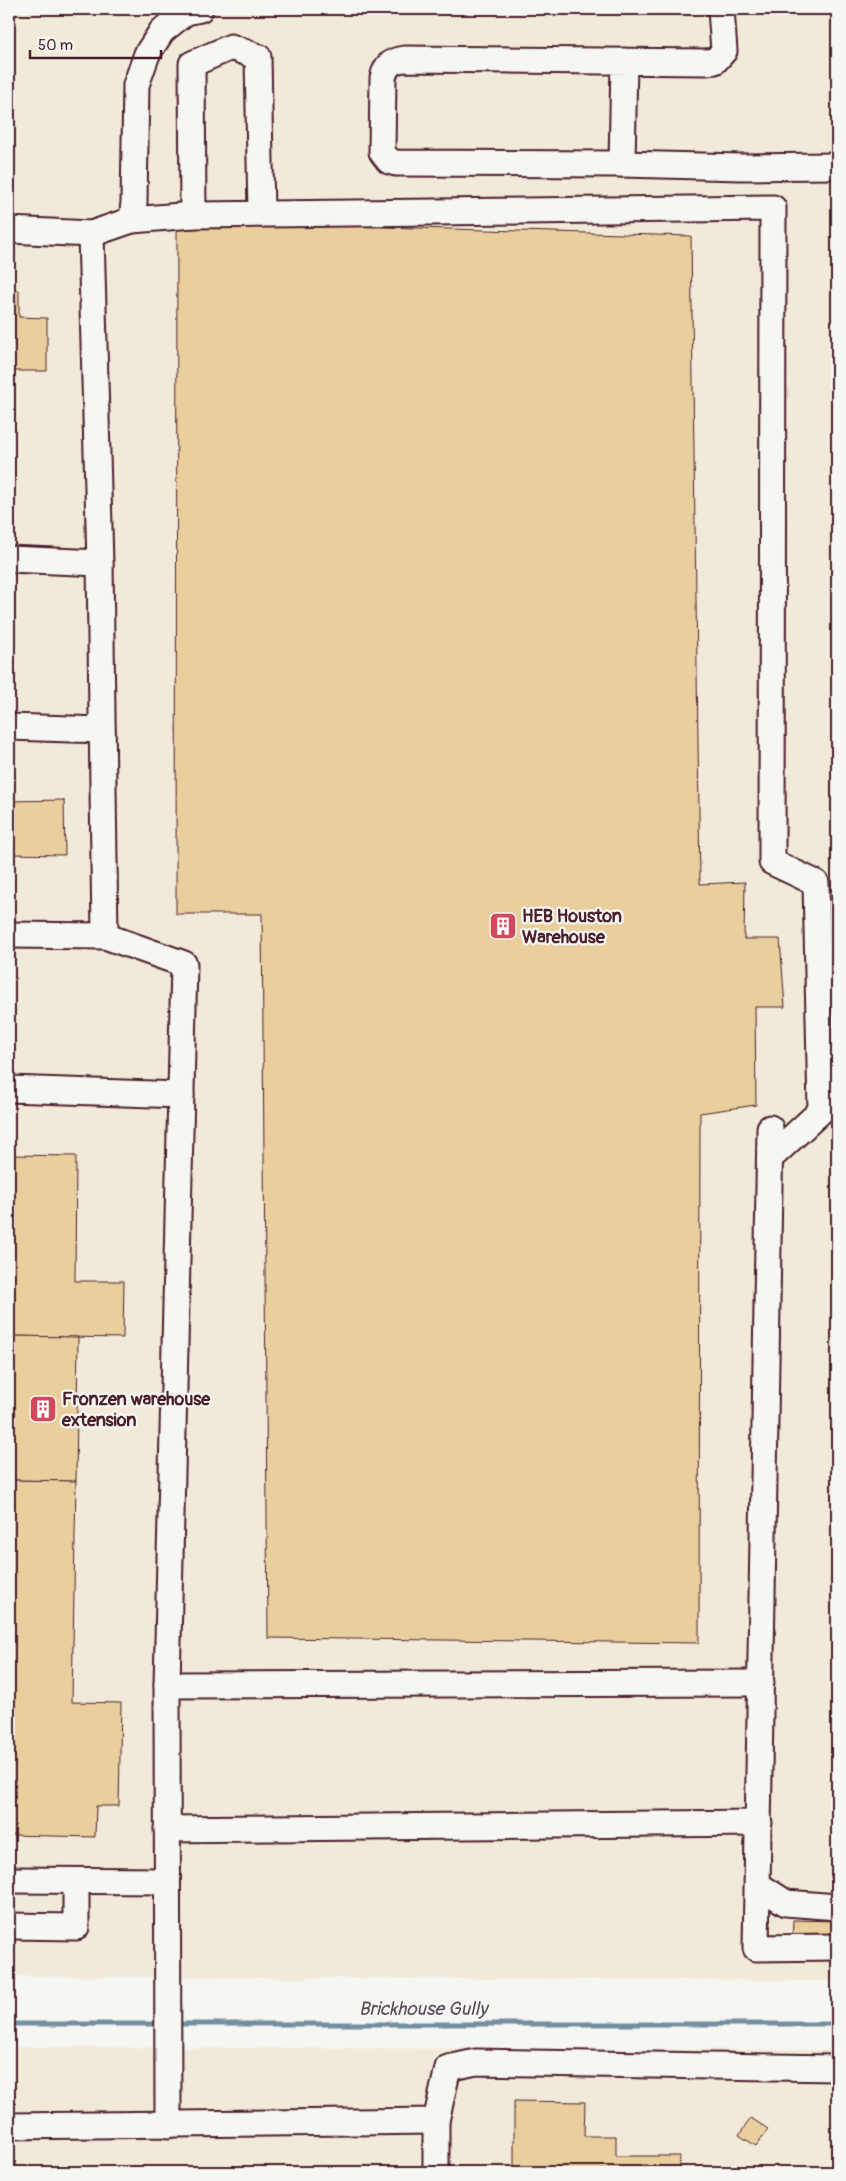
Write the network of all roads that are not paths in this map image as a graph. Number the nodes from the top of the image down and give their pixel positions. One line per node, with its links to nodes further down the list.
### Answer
1 (200, 9): 10 (lane)
2 (721, 9): 4 (lane)
3 (734, 9): 4 (lane)
4 (724, 40): 5 (lane)
5 (624, 61): 6 (lane); 6 (lane)
6 (622, 164): 7 (lane)
7 (837, 166)
8 (261, 214): 9 (lane); 9 (lane); 22 (lane)
9 (193, 215): 10 (lane)
10 (132, 220): 12 (lane)
11 (9, 230): 12 (lane)
12 (91, 234): 14 (lane)
13 (9, 559): 14 (lane)
14 (100, 563): 16 (lane)
15 (9, 727): 16 (lane)
16 (102, 730): 18 (lane)
17 (9, 935): 18 (lane)
18 (104, 936): 20 (lane)
19 (9, 1089): 20 (lane)
20 (181, 1095): 24 (lane)
21 (770, 1128): 22 (lane)
22 (770, 1158): 23 (lane)
23 (761, 1683): 24 (lane); 25 (lane)
24 (167, 1685): 26 (lane)
25 (759, 1823): 26 (lane); 30 (lane)
26 (166, 1829): 29 (lane)
27 (9, 1880): 28 (lane)
28 (76, 1881): 29 (lane); 32 (lane)
29 (167, 1881): 36 (lane)
30 (758, 1885): 31 (lane); 33 (lane)
31 (837, 1907)
32 (9, 1926)
33 (837, 1947)
34 (837, 2068): 35 (lane)
35 (436, 2122): 36 (lane); 38 (lane)
36 (168, 2125): 37 (lane)
37 (9, 2126)
38 (436, 2172)

